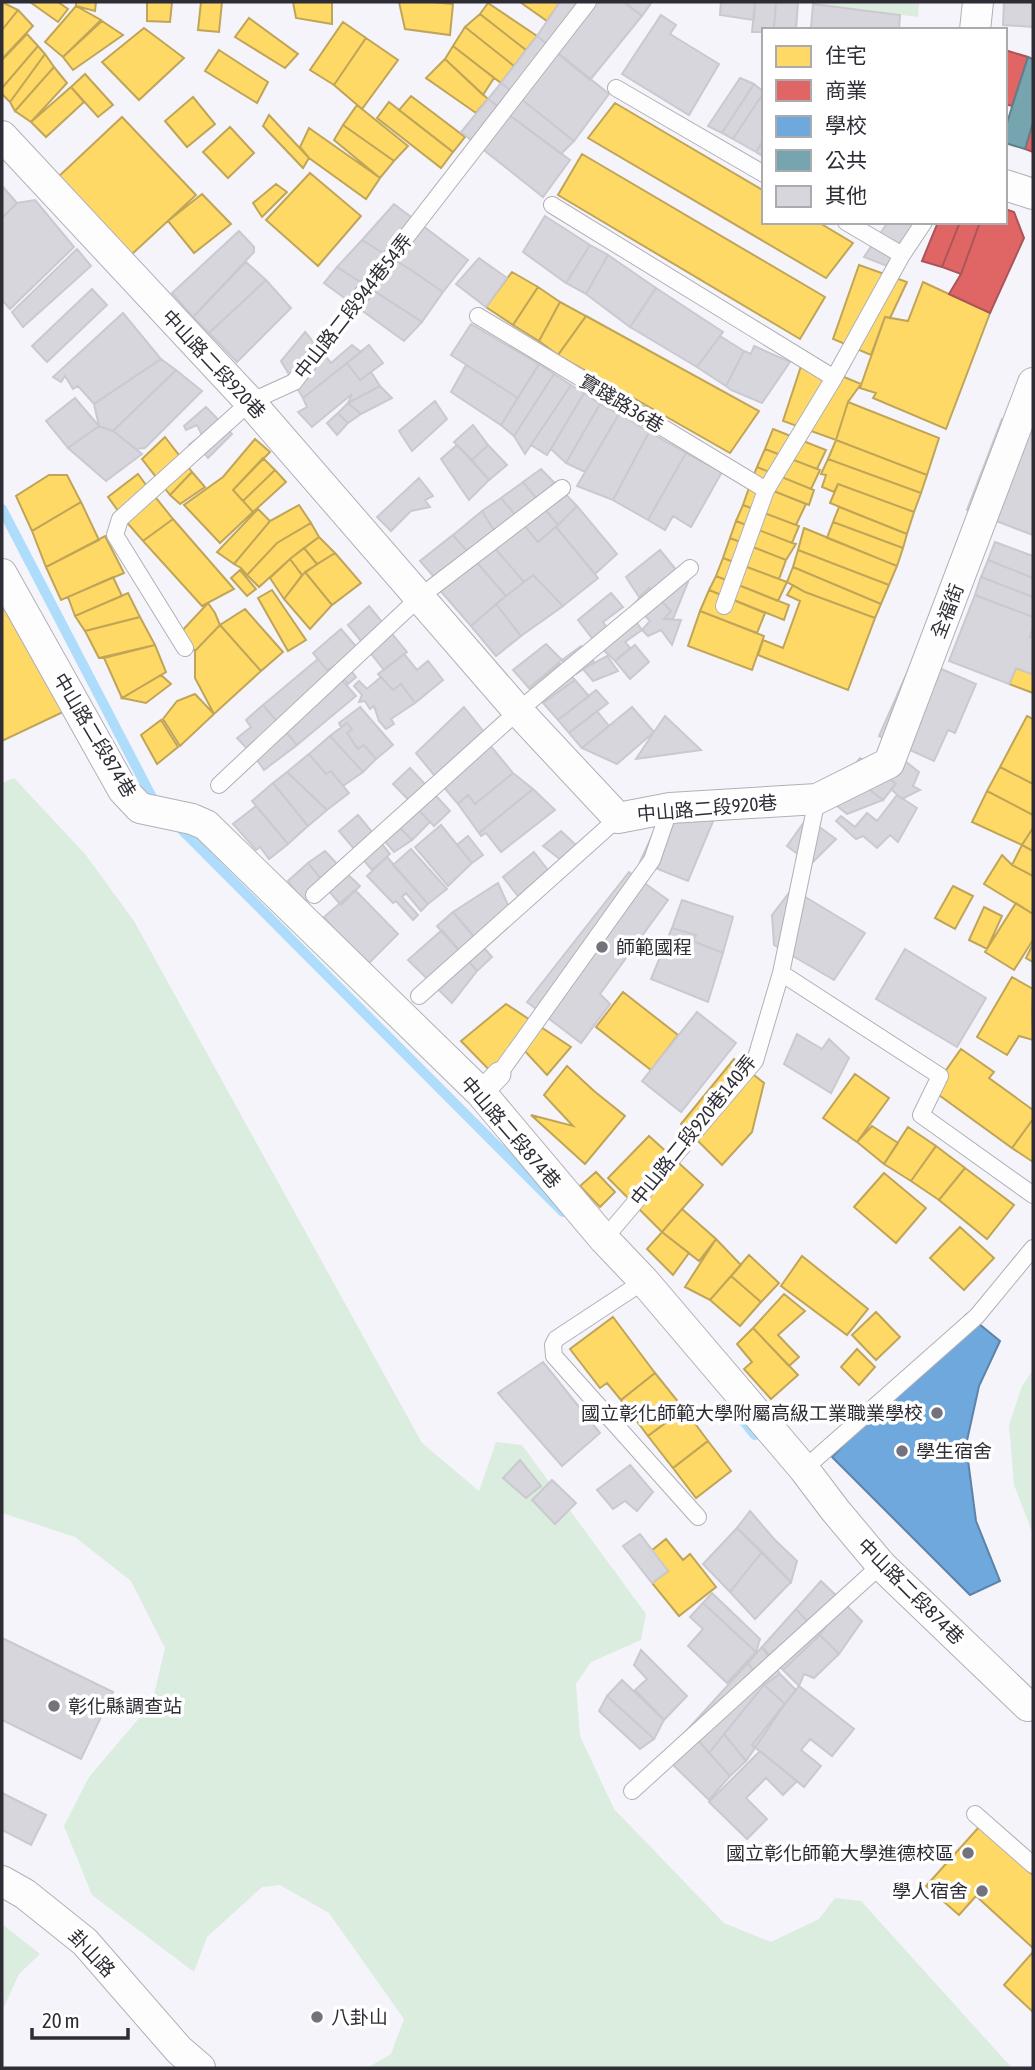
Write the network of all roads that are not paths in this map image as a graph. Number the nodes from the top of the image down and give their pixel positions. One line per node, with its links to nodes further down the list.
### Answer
1 (588, 2): 16 (lane, 中山路二段944巷54弄)
2 (978, 2): 3 (street)
3 (975, 28)
4 (616, 88): 6 (lane)
5 (2, 136): 16 (street, 中山路二段920巷)
6 (762, 173)
7 (1007, 186): 8 (street)
8 (1033, 194)
9 (552, 205): 14 (lane)
10 (849, 224): 12 (lane)
11 (923, 224): 12 (lane)
12 (902, 255): 14 (lane)
13 (478, 316): 18 (lane, 實踐路36巷)
14 (834, 378): 18 (lane)
15 (1033, 383): 26 (street, 全福街)
16 (250, 402): 21 (street, 中山路二段920巷); 23 (lane, 中山路二段944巷54弄)
17 (562, 488): 21 (lane)
18 (766, 490): 22 (lane)
19 (690, 568): 24 (lane)
20 (2, 574): 32 (street, 中山路二段874巷)
21 (421, 597): 24 (street, 中山路二段920巷); 25 (lane)
22 (724, 606)
23 (185, 648)
24 (519, 712): 28 (street, 中山路二段920巷); 29 (lane)
25 (219, 785)
26 (817, 799): 27 (street, 中山路二段920巷); 30 (lane, 中山路二段920巷140弄)
27 (670, 808): 28 (street, 中山路二段920巷); 32 (lane)
28 (618, 818): 31 (lane)
29 (314, 895)
30 (782, 973): 33 (lane); 34 (lane, 中山路二段920巷140弄)
31 (419, 996)
32 (490, 1084): 34 (street, 中山路二段874巷)
33 (1033, 1195)
34 (604, 1239): 36 (street, 中山路二段874巷)
35 (1033, 1248): 37 (lane)
36 (638, 1286): 37 (street, 中山路二段874巷); 38 (lane)
37 (804, 1469): 39 (street, 中山路二段874巷)
38 (698, 1517)
39 (881, 1565): 40 (street, 中山路二段874巷); 41 (lane)
40 (1031, 1709)
41 (632, 1791)
42 (975, 1814): 43 (lane)
43 (1033, 1865)
44 (2, 1881): 45 (street, 卦山路)
45 (200, 2068)

